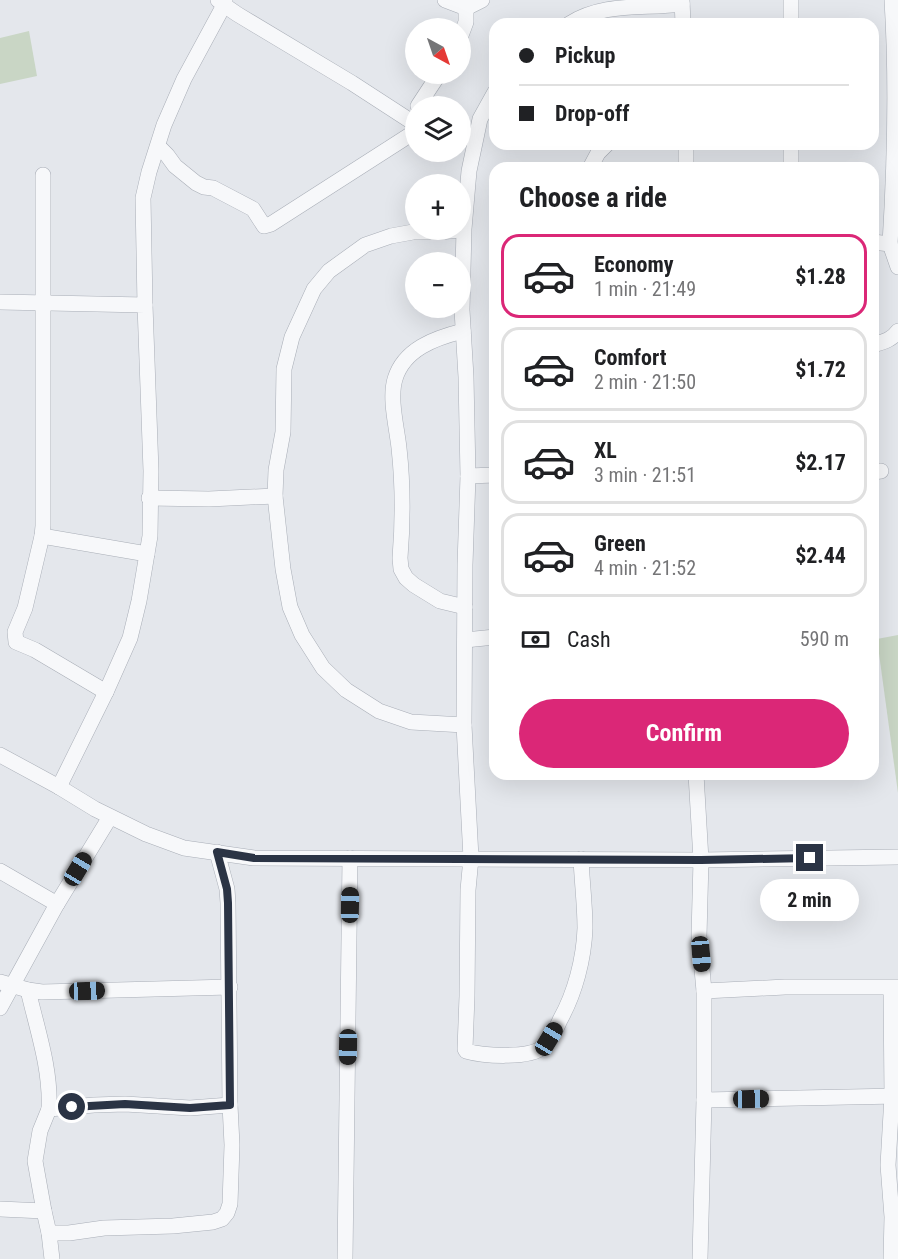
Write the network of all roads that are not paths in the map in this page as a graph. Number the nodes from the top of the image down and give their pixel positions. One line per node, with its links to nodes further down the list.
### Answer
1 (445, 0): 7 (street)
2 (482, 0): 7 (street)
3 (791, 0): 11 (street)
4 (892, 0): 23 (street)
5 (222, 2): 13 (street); 17 (street)
6 (682, 2): 9 (street); 10 (street)
7 (466, 8): 8 (street)
8 (466, 18)
9 (579, 18)
10 (683, 18)
11 (791, 18)
12 (489, 103): 16 (street)
13 (405, 115)
14 (405, 127): 17 (street)
15 (471, 137): 16 (street)
16 (476, 138): 18 (street)
17 (158, 146): 27 (street)
18 (469, 174)
19 (43, 175): 26 (street)
20 (405, 234): 33 (street)
21 (462, 240): 29 (street)
22 (879, 243): 23 (street)
23 (890, 244): 24 (street)
24 (898, 267)
25 (0, 302): 26 (street)
26 (43, 303): 27 (street); 35 (street)
27 (146, 305): 34 (street)
28 (898, 330): 30 (street)
29 (463, 331): 32 (street); 37 (street)
30 (879, 344)
31 (489, 475): 32 (street)
32 (468, 476): 37 (street)
33 (275, 496): 34 (street); 41 (street)
34 (149, 498): 36 (street)
35 (42, 536): 36 (street); 40 (street)
36 (147, 554): 40 (street)
37 (465, 607): 39 (street)
38 (489, 638): 39 (street)
39 (465, 640): 41 (street)
40 (106, 692): 44 (street)
41 (464, 725): 49 (street)
42 (0, 755): 44 (street)
43 (696, 780): 51 (street)
44 (59, 788): 45 (street)
45 (110, 817): 46 (street); 53 (street)
46 (217, 852): 48 (street); 55 (street)
47 (898, 857): 51 (street)
48 (350, 858): 49 (street); 69 (street)
49 (471, 858): 50 (street); 50 (street)
50 (581, 859): 51 (street)
51 (701, 860): 58 (street)
52 (0, 871): 53 (street)
53 (57, 904): 54 (street)
54 (6, 984): 57 (street); 59 (street)
55 (230, 987): 57 (street); 62 (street)
56 (895, 988): 58 (street); 60 (street)
57 (28, 990): 63 (street)
58 (704, 991): 61 (street)
59 (0, 1008)
60 (895, 1096): 61 (street); 66 (street)
61 (704, 1100): 70 (street)
62 (230, 1105): 63 (street); 67 (street)
63 (49, 1109): 65 (street)
64 (0, 1209): 65 (street)
65 (44, 1211): 67 (street)
66 (895, 1217): 71 (street)
67 (49, 1233): 68 (street)
68 (52, 1259)
69 (345, 1259)
70 (700, 1259)
71 (891, 1259)

